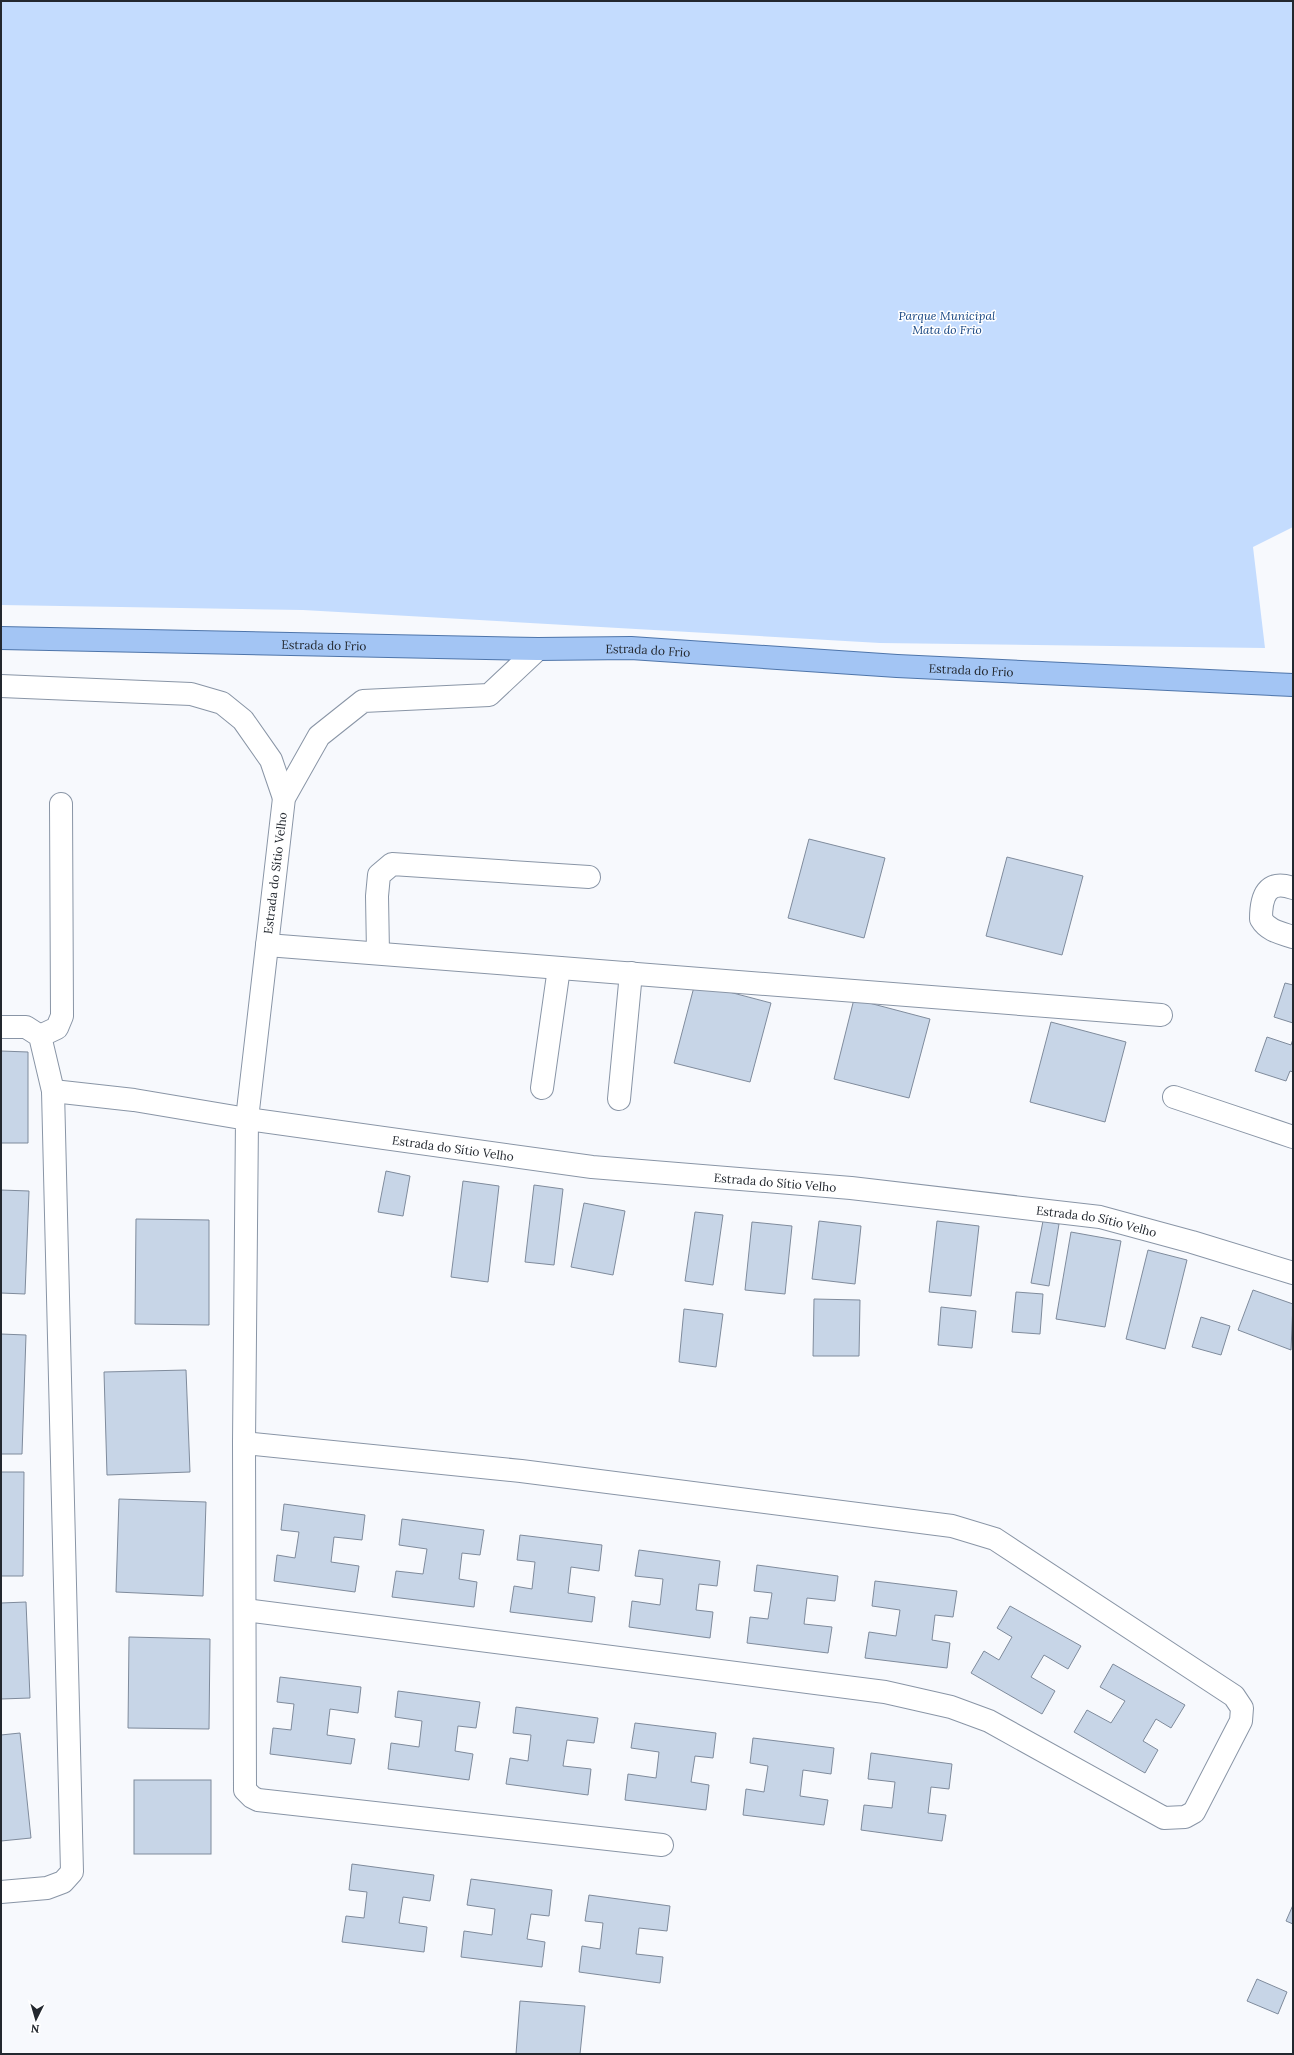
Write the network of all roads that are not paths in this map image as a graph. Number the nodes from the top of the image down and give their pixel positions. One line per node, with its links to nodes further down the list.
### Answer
1 (1, 638): 2 (main road, Estrada do Frio)
2 (538, 649): 3 (main road, Estrada do Frio); 5 (street, Estrada do Sítio Velho)
3 (1293, 685)
4 (1, 686): 5 (street)
5 (284, 798): 10 (street, Estrada do Sítio Velho)
6 (61, 804): 16 (street)
7 (589, 877): 11 (street)
8 (1293, 888): 9 (street)
9 (1293, 937)
10 (267, 945): 11 (street); 21 (street, Estrada do Sítio Velho)
11 (378, 953): 12 (street)
12 (559, 968): 13 (street); 17 (street)
13 (631, 973): 14 (street); 20 (street)
14 (1161, 1015)
15 (1, 1027): 16 (street)
16 (40, 1036): 18 (street)
17 (542, 1088)
18 (53, 1091): 21 (street); 27 (street)
19 (1174, 1097): 22 (street)
20 (620, 1099)
21 (247, 1119): 23 (street, Estrada do Sítio Velho); 24 (street)
22 (1293, 1137)
23 (1293, 1273)
24 (244, 1444): 25 (street); 25 (street)
25 (245, 1610): 26 (street)
26 (662, 1845)
27 (1, 1892)

